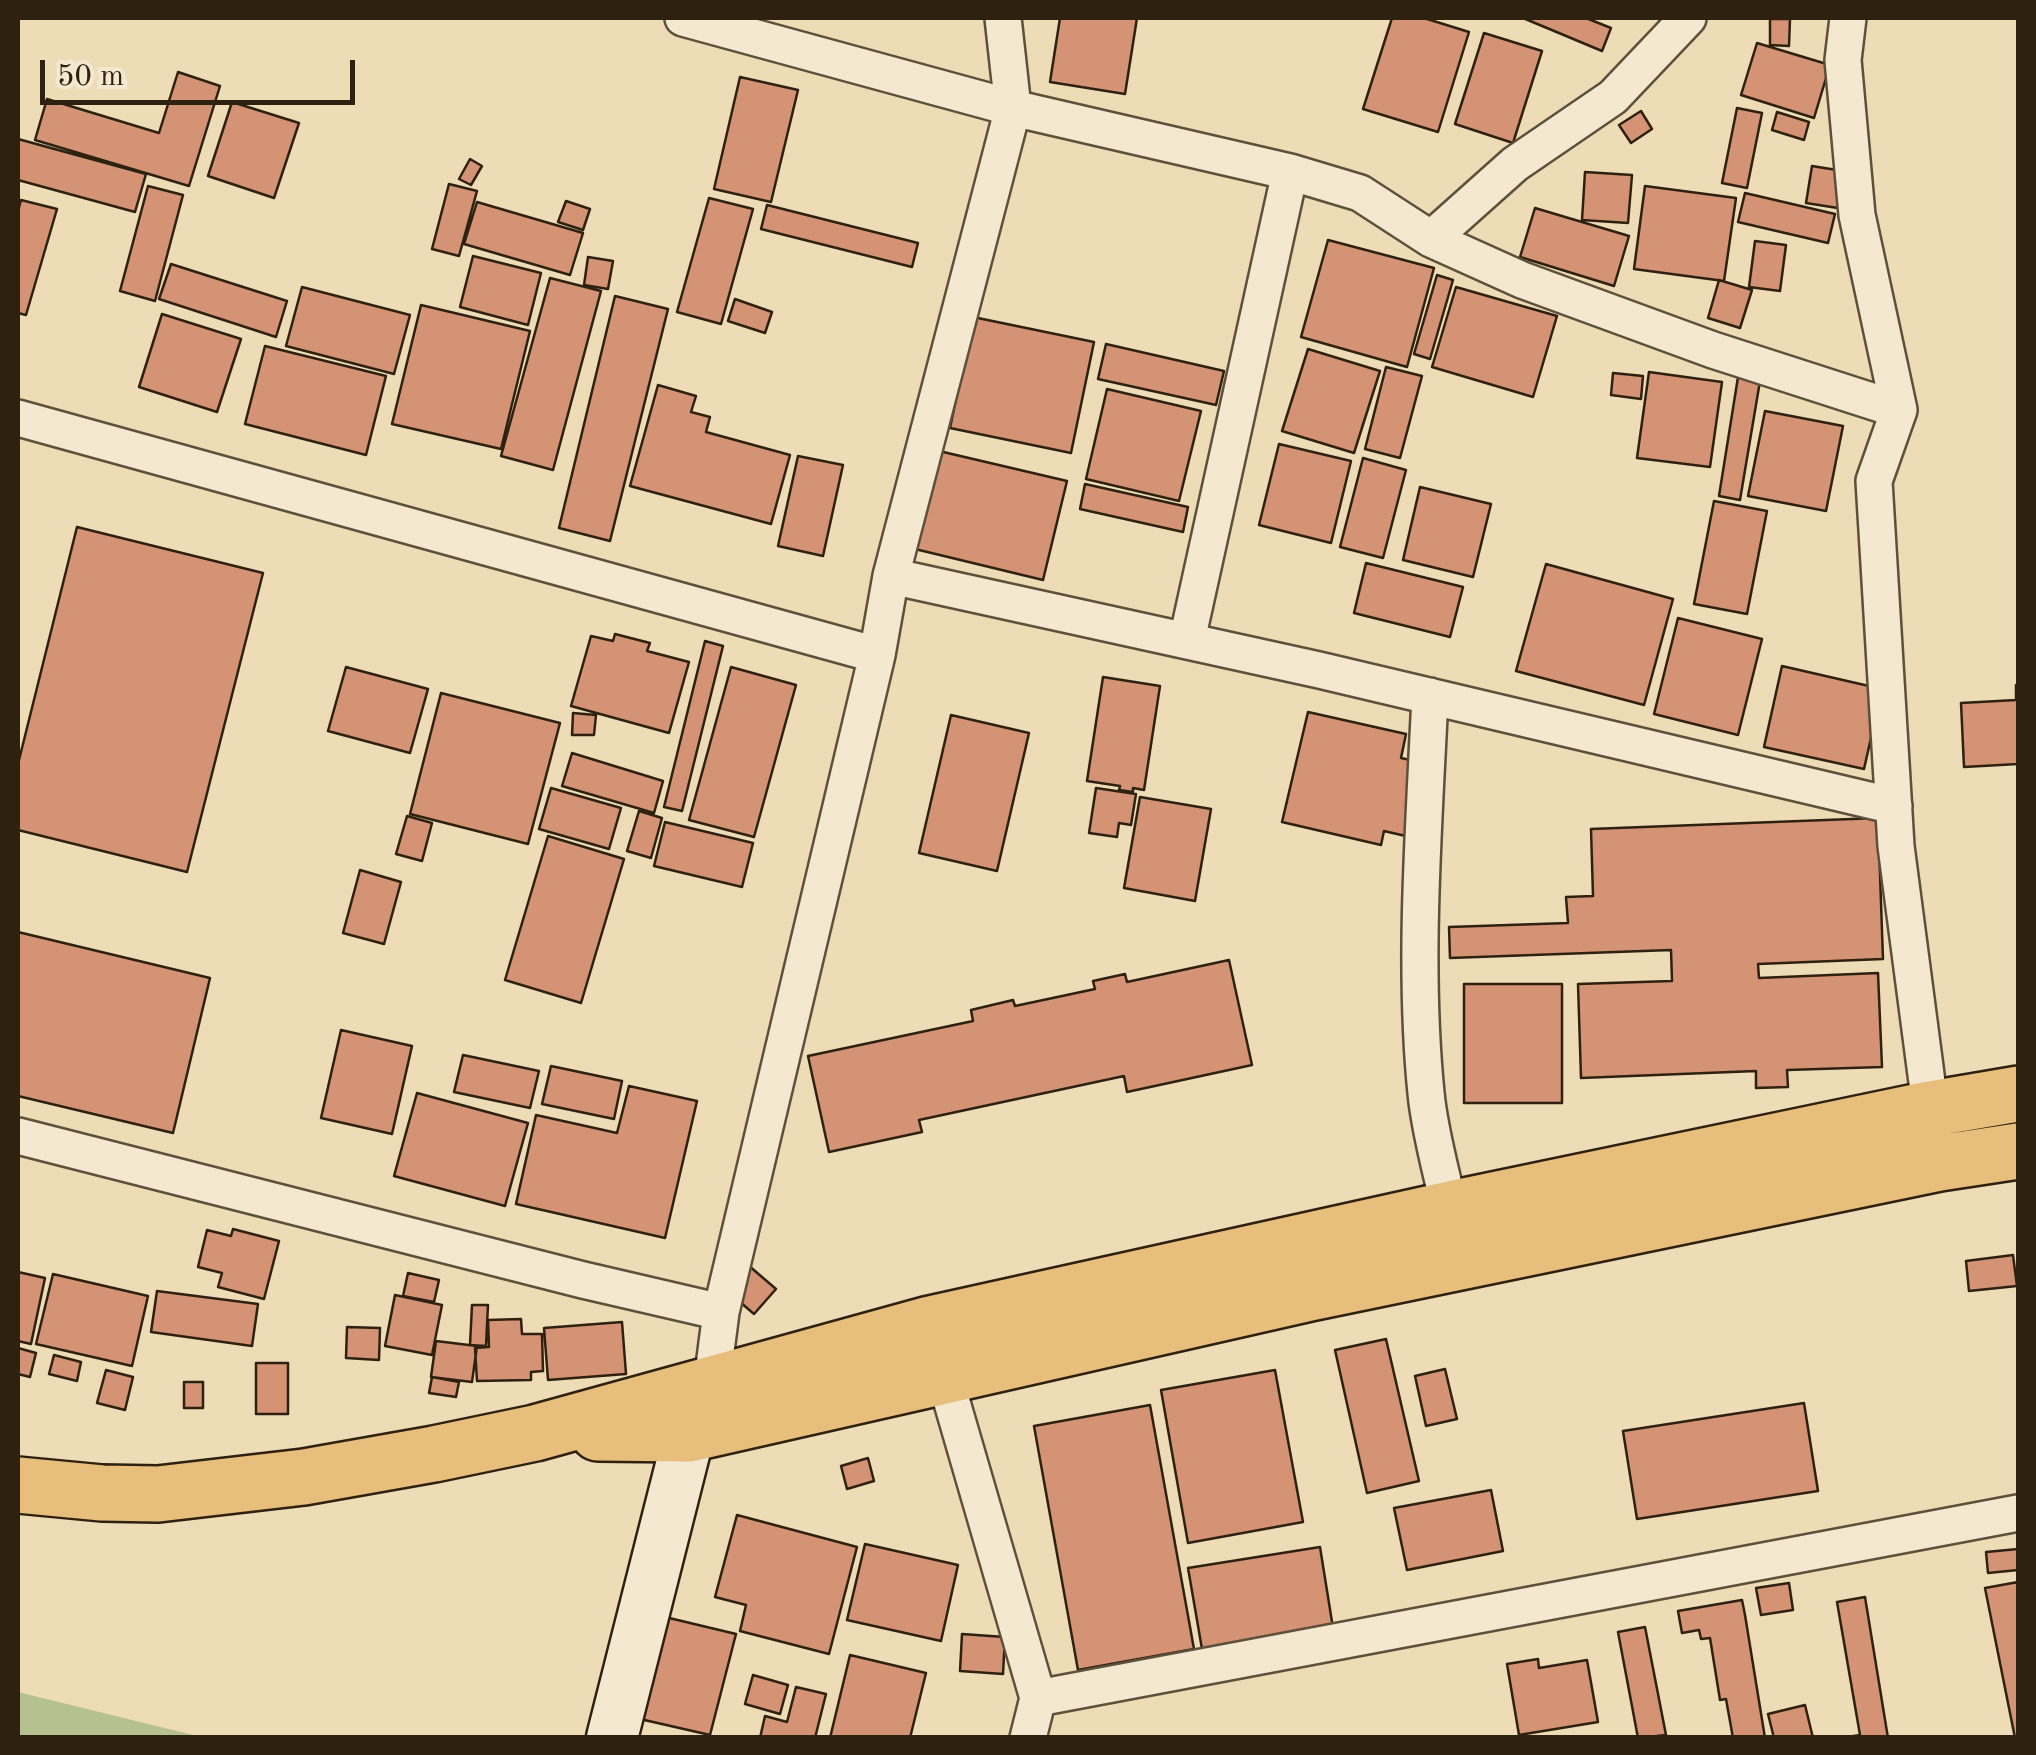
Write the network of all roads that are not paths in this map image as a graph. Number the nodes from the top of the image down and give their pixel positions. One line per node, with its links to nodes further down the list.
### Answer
1 (682, 18): 5 (street)
2 (1003, 18): 5 (street)
3 (1688, 18): 7 (street)
4 (1848, 18): 8 (street)
5 (1014, 108): 6 (street); 10 (street)
6 (1290, 172): 7 (street); 11 (street)
7 (1431, 239): 8 (street)
8 (1899, 410): 14 (street)
9 (18, 418): 12 (street)
10 (891, 576): 11 (street); 12 (street)
11 (1187, 640): 13 (street)
12 (878, 655): 22 (street)
13 (1430, 696): 14 (street); 20 (street)
14 (1894, 806): 16 (street)
15 (2018, 1094): 16 (main road)
16 (1930, 1109): 19 (street); 20 (main road)
17 (18, 1136): 22 (street)
18 (2018, 1151): 19 (main road)
19 (1939, 1163): 21 (main road)
20 (1450, 1209): 21 (street); 24 (main road)
21 (1460, 1262): 23 (main road)
22 (720, 1312): 24 (street)
23 (944, 1375): 26 (main road); 29 (street)
24 (712, 1382): 25 (main road); 26 (street)
25 (535, 1432): 26 (main road); 27 (main road)
26 (689, 1434): 30 (street)
27 (18, 1486)
28 (2018, 1513): 29 (street)
29 (1038, 1698): 31 (street)
30 (612, 1738)
31 (1028, 1738)

